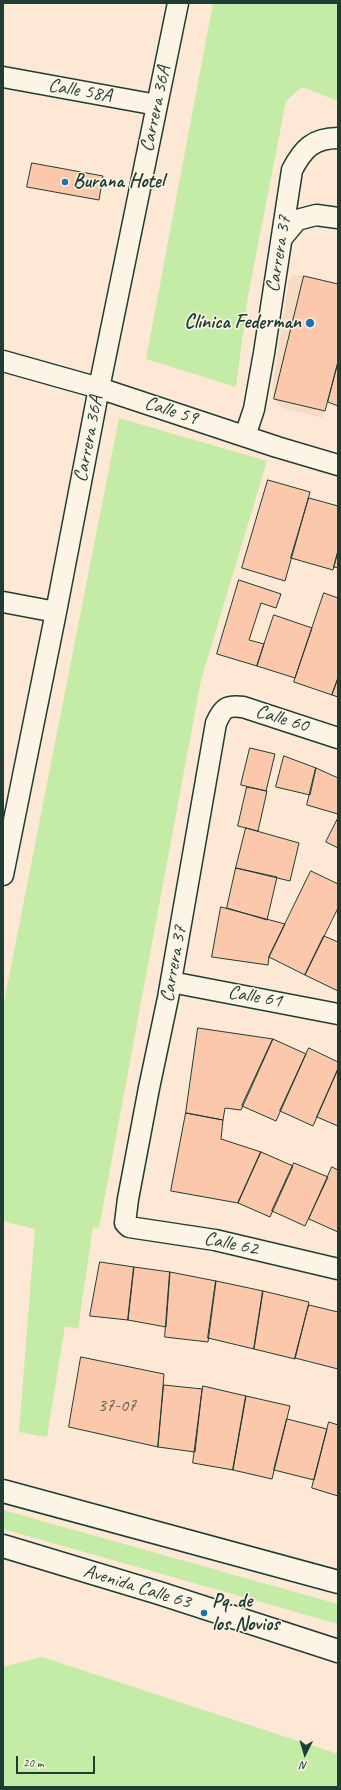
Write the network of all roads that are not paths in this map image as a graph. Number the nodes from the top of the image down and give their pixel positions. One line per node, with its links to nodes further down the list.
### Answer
1 (178, 3): 3 (street, Carrera 36A)
2 (3, 77): 3 (street, Calle 58A)
3 (157, 105): 8 (street, Carrera 36A)
4 (338, 138): 6 (street, Carrera 37)
5 (338, 218): 6 (street)
6 (282, 238): 9 (street, Carrera 37)
7 (3, 361): 8 (street, Calle 59)
8 (98, 388): 9 (street, Calle 59); 12 (street, Carrera 36A)
9 (245, 436): 10 (street, Calle 59)
10 (338, 465)
11 (3, 602): 12 (street)
12 (56, 612): 15 (street, Carrera 36A)
13 (226, 708): 14 (street, Calle 60); 17 (street, Carrera 37)
14 (338, 738)
15 (6, 846): 16 (street, Carrera 36A)
16 (3, 875)
17 (171, 982): 18 (street, Calle 61); 19 (street, Carrera 37)
18 (338, 1014)
19 (125, 1223): 20 (street, Calle 62)
20 (338, 1269)
21 (3, 1491): 23 (main road)
22 (3, 1546): 24 (main road, Avenida Calle 63)
23 (338, 1582)
24 (338, 1651)

